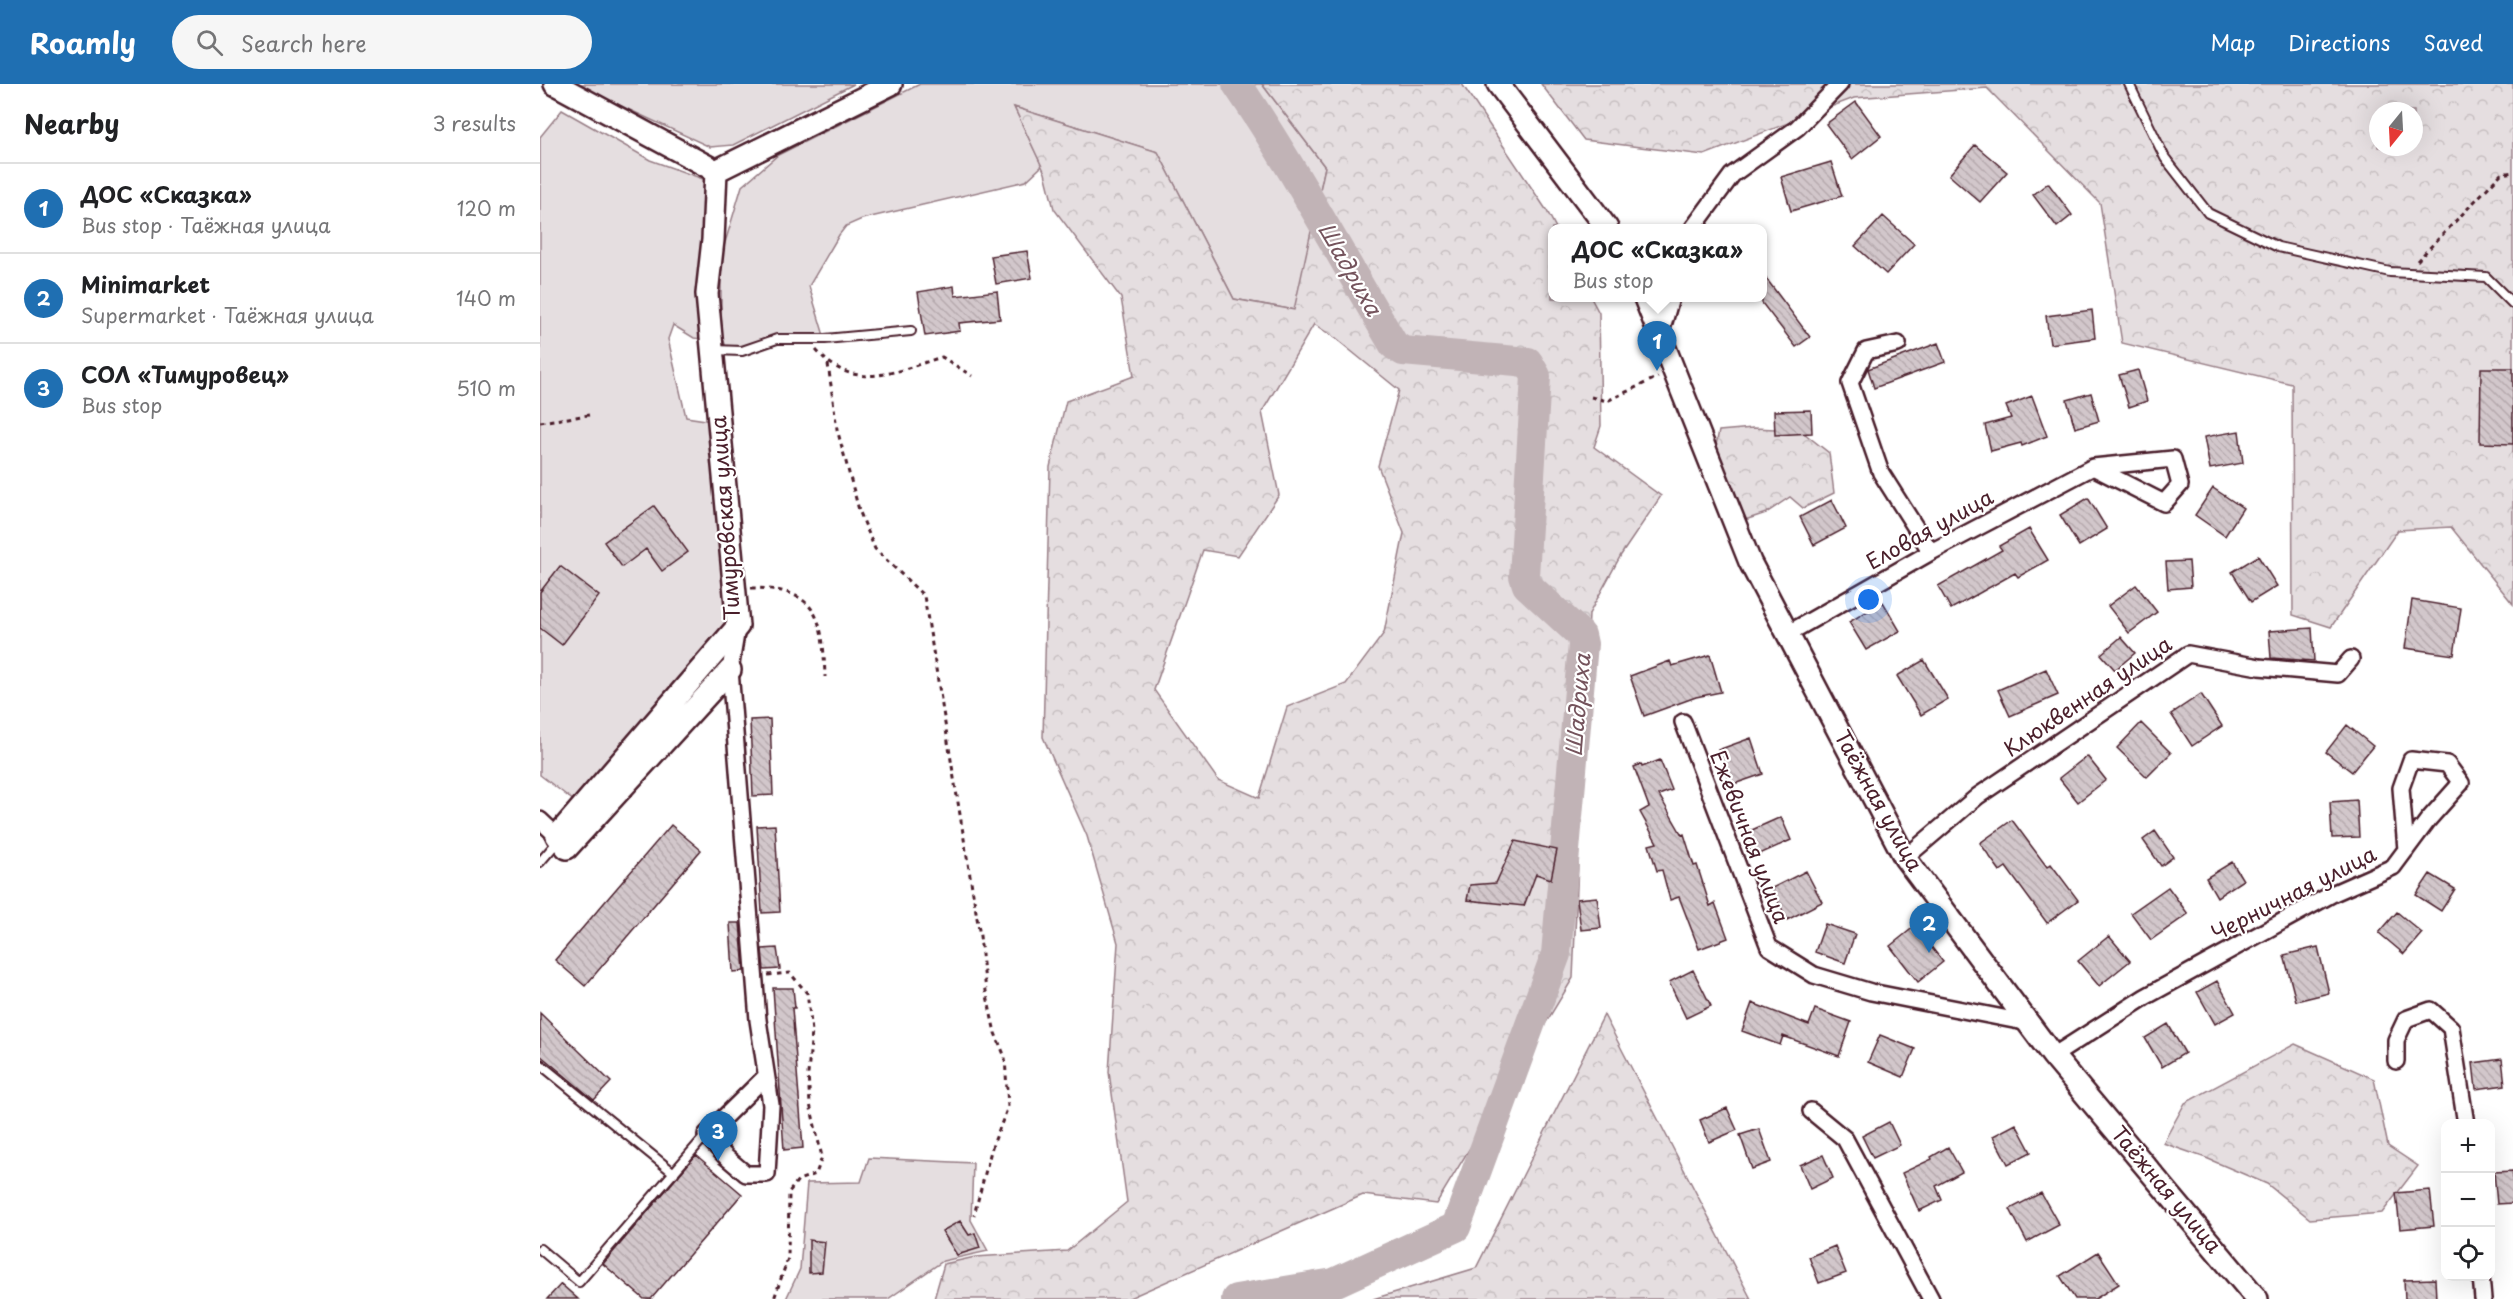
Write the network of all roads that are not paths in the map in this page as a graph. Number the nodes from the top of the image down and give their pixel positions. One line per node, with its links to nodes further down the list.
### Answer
1 (555, 84): 6 (street)
2 (891, 84): 6 (street)
3 (1498, 84): 7 (street)
4 (1840, 84): 8 (street)
5 (2128, 84): 11 (lane)
6 (716, 171): 15 (street, Тимуровская улица)
7 (1604, 224)
8 (1696, 224)
9 (1647, 302): 13 (street, Таёжная улица)
10 (1670, 302): 13 (street)
11 (2513, 304)
12 (911, 331): 15 (lane)
13 (1660, 336): 19 (street, Таёжная улица)
14 (1898, 344): 17 (street)
15 (713, 350): 18 (street, Тимуровская улица)
16 (2093, 466): 16 (street, Еловая улица); 17 (street, Еловая улица)
17 (1931, 552): 19 (street, Еловая улица)
18 (738, 626): 21 (street); 24 (street, Тимуровская улица)
19 (1787, 633): 26 (street, Таёжная улица)
20 (2351, 659): 26 (street, Клюквенная улица)
21 (730, 670): 24 (street); 32 (street)
22 (1683, 722): 28 (street, Ежевичная улица)
23 (540, 820): 24 (street)
24 (559, 837): 27 (lane)
25 (2406, 850): 29 (street, Черничная улица)
26 (1905, 858): 28 (street, Таёжная улица)
27 (540, 862)
28 (2029, 1023): 29 (street, Таёжная улица)
29 (2054, 1056): 40 (street, Таёжная улица)
30 (2396, 1061): 34 (street)
31 (540, 1064): 36 (lane)
32 (766, 1076): 35 (street); 35 (street)
33 (1811, 1111): 39 (street)
34 (2465, 1119)
35 (706, 1135): 36 (lane)
36 (674, 1173): 37 (lane)
37 (540, 1249)
38 (2481, 1281): 41 (street)
39 (1931, 1299)
40 (2257, 1299)
41 (2483, 1299)

